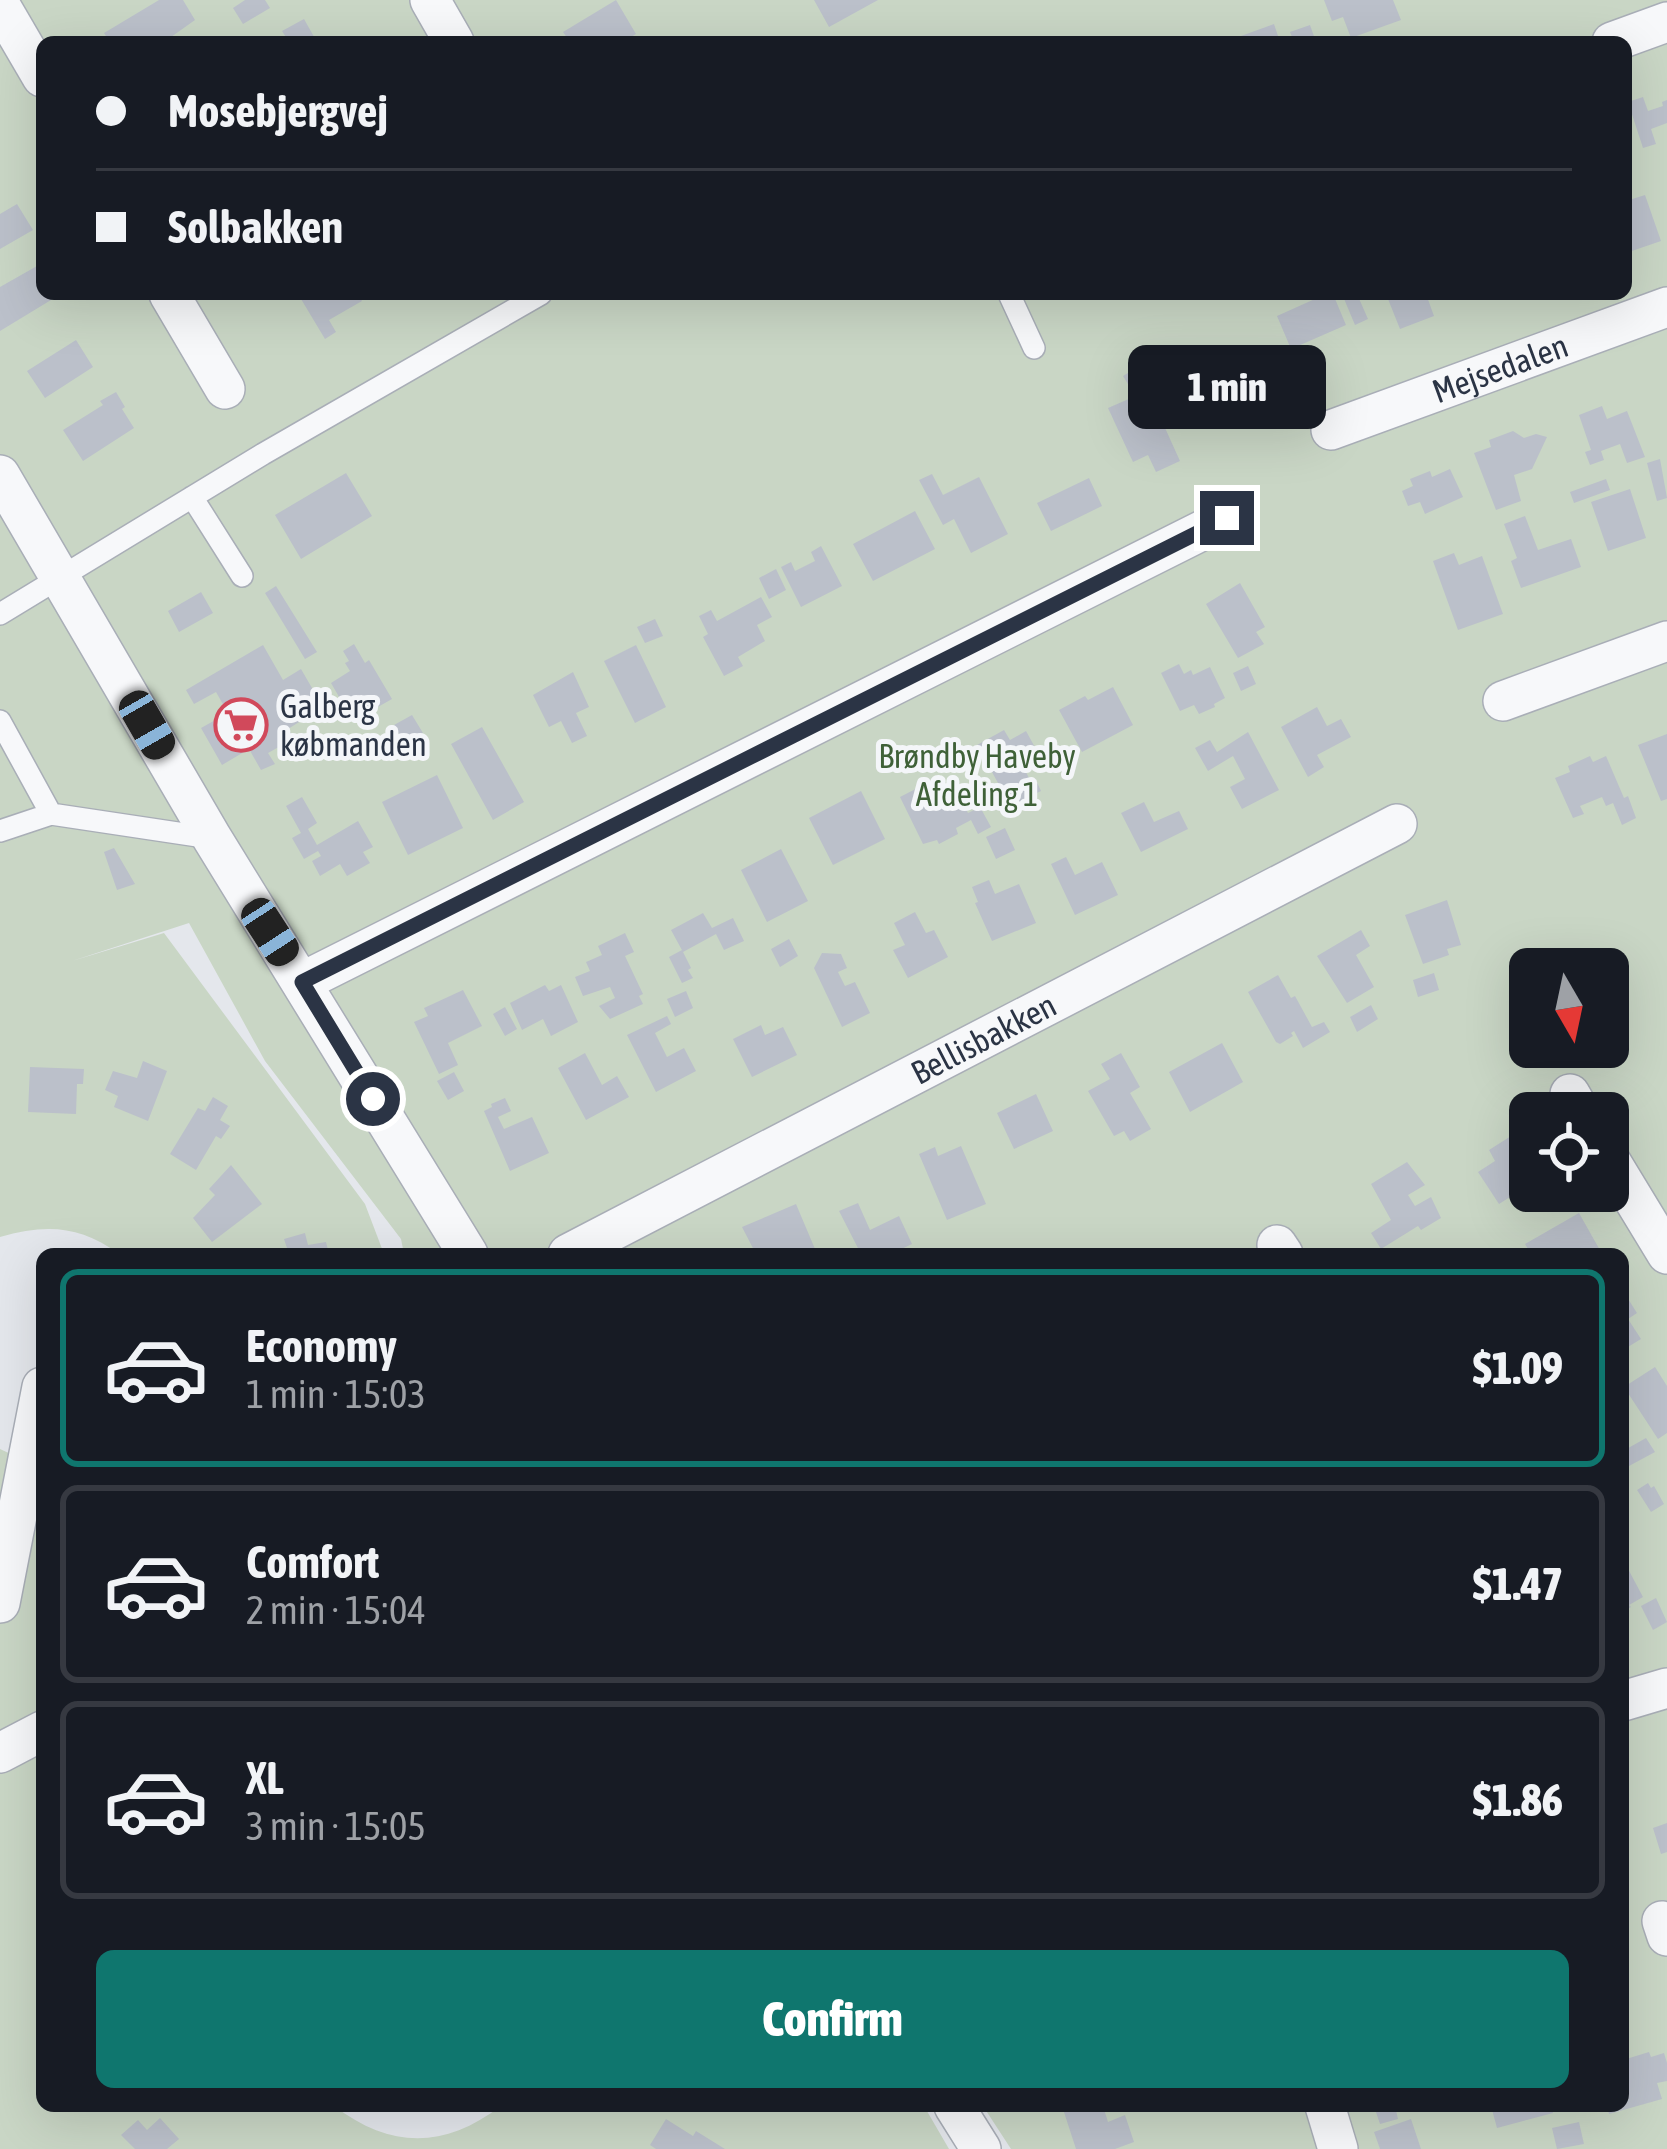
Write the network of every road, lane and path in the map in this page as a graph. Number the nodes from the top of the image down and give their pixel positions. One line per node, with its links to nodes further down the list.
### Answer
1 (430, 0): 4 (street)
2 (0, 5): 6 (street)
3 (1667, 22): 5 (street)
4 (451, 36)
5 (1628, 36)
6 (36, 66)
7 (173, 300): 12 (street)
8 (531, 300): 15 (lane)
9 (1012, 300): 11 (lane)
10 (1667, 307): 13 (street, Mejsedalen)
11 (1034, 348)
12 (225, 389)
13 (1331, 430)
14 (0, 476): 17 (street)
15 (192, 497): 17 (lane); 18 (lane)
16 (1227, 518): 27 (street)
17 (60, 575): 19 (lane); 26 (street)
18 (242, 576)
19 (0, 614)
20 (1667, 641): 21 (street)
21 (1503, 701)
22 (0, 721): 23 (lane)
23 (51, 814): 25 (lane); 26 (lane)
24 (1397, 824): 30 (street, Bellisbakken)
25 (0, 832)
26 (212, 838): 27 (street)
27 (302, 982): 29 (street)
28 (1629, 1192): 31 (street)
29 (464, 1248)
30 (580, 1248)
31 (1667, 1254)
32 (36, 1418): 33 (street)
33 (0, 1603)
34 (1667, 1688): 35 (street)
35 (1629, 1699)
36 (959, 2112): 38 (street)
37 (1326, 2112): 39 (street)
38 (981, 2149)
39 (1338, 2149)

